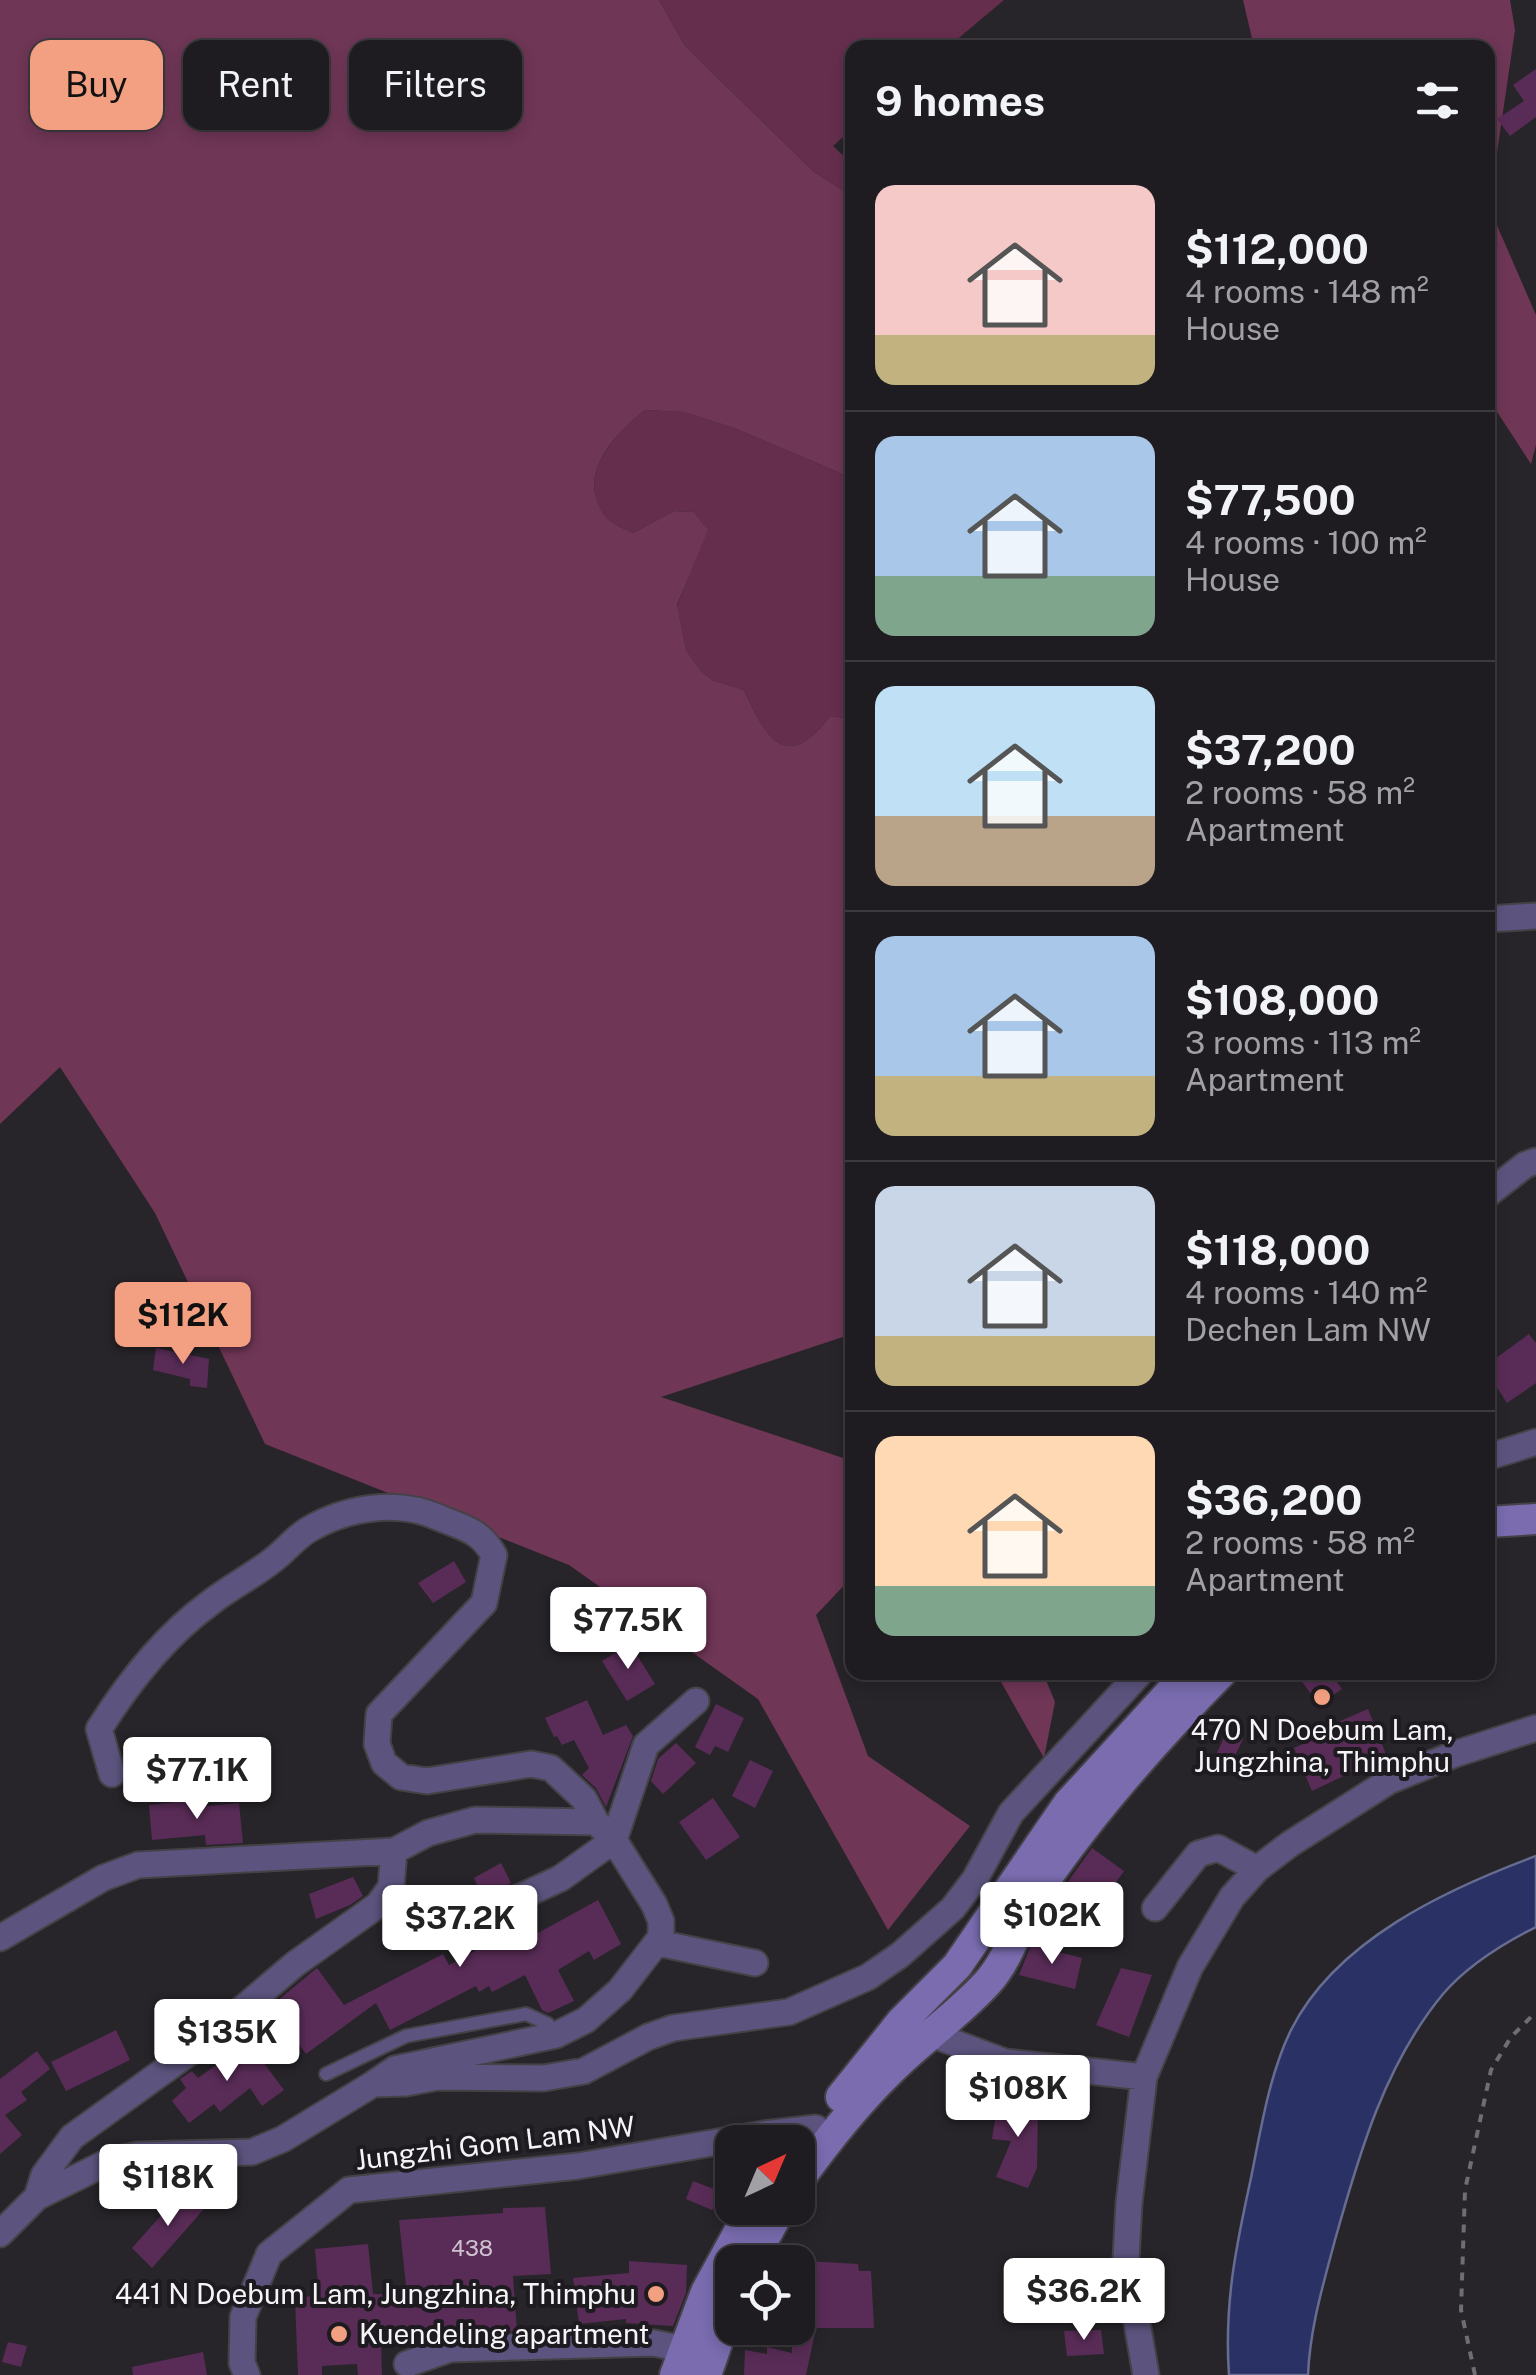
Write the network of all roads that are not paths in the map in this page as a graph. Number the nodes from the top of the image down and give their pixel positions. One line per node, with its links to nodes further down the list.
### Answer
1 (1536, 916): 2 (street)
2 (1495, 918)
3 (1536, 1161): 4 (street)
4 (1495, 1188)
5 (1536, 1423): 6 (street)
6 (1527, 1444): 7 (street)
7 (1495, 1455)
8 (1536, 1519): 9 (main road)
9 (1495, 1522)
10 (1536, 1540): 11 (main road)
11 (1495, 1541)
12 (1134, 1680): 31 (street)
13 (1183, 1680): 27 (main road)
14 (1214, 1680): 27 (main road)
15 (696, 1701): 19 (street)
16 (1536, 1728): 21 (street)
17 (112, 1774): 18 (street)
18 (596, 1822): 19 (street); 20 (street)
19 (614, 1840): 22 (street); 25 (street)
20 (394, 1850): 24 (street); 35 (street)
21 (1257, 1869): 23 (street); 30 (street)
22 (516, 1899)
23 (1155, 1908)
24 (0, 1938)
25 (658, 1943): 26 (street); 28 (street)
26 (755, 1963)
27 (916, 2028): 30 (street); 32 (main road); 34 (main road)
28 (556, 2035): 29 (lane); 31 (street)
29 (326, 2074)
30 (1144, 2077): 44 (street)
31 (373, 2084): 35 (street)
32 (815, 2131)
33 (715, 2142): 42 (street, Jungzhi Gom Lam NW)
34 (815, 2158)
35 (37, 2198): 36 (street)
36 (8, 2225): 38 (street)
37 (743, 2225): 40 (main road)
38 (0, 2256)
39 (716, 2345): 43 (main road)
40 (679, 2362): 41 (street)
41 (407, 2364)
42 (246, 2375)
43 (706, 2375)
44 (1146, 2375)

